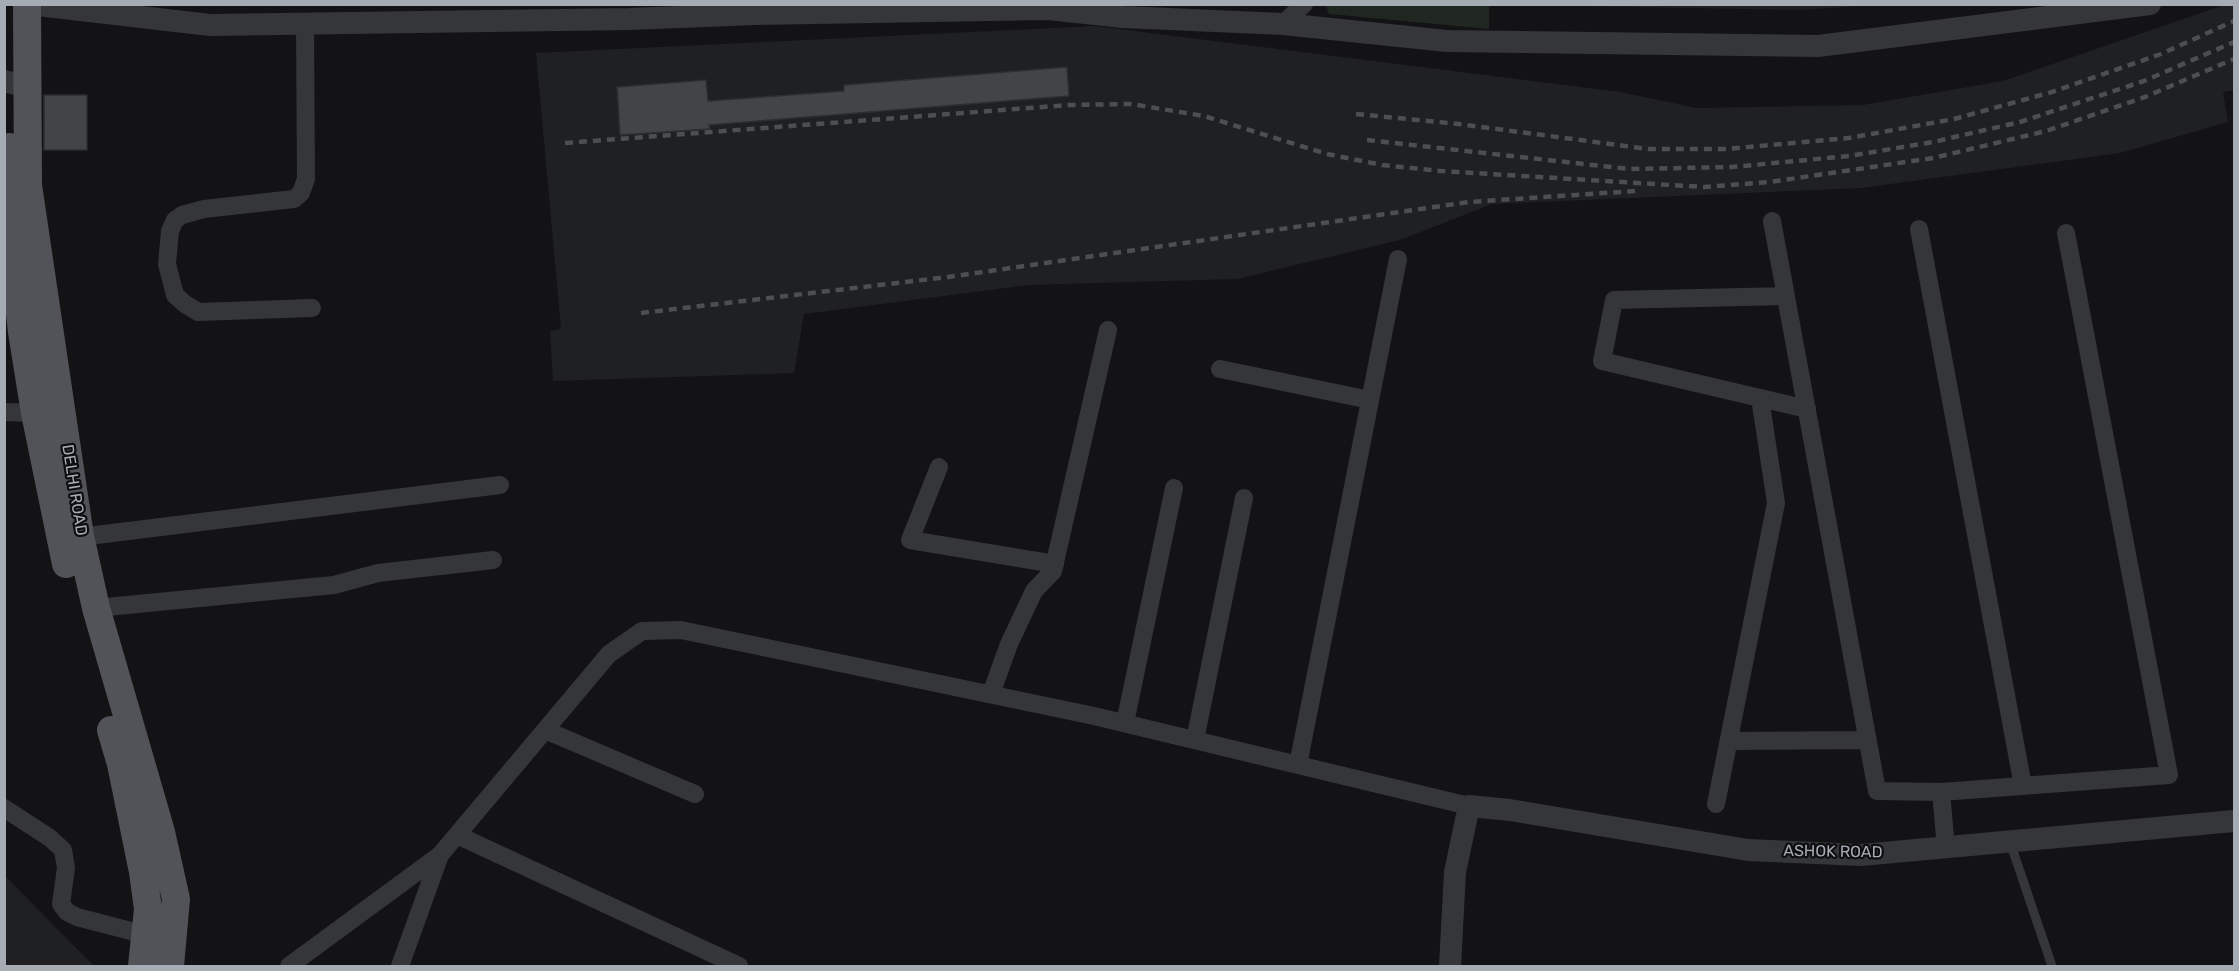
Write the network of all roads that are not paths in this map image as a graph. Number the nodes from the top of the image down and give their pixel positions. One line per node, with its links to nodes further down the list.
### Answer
1 (13, 4): 11 (main road, DELHI ROAD)
2 (28, 4): 9 (street); 11 (main road, DELHI ROAD)
3 (1304, 4): 10 (street)
4 (2150, 4): 10 (street)
5 (925, 8): 6 (street); 10 (street)
6 (798, 9): 7 (street)
7 (627, 12): 8 (street)
8 (505, 13): 9 (street)
9 (305, 24): 18 (street)
10 (1283, 24)
11 (14, 84): 16 (main road, DELHI ROAD)
12 (1772, 220): 17 (street)
13 (1919, 229): 41 (street)
14 (2066, 233): 41 (street)
15 (1398, 260): 22 (street)
16 (29, 276): 25 (main road, DELHI ROAD); 30 (main road, DELHI ROAD)
17 (1786, 296): 21 (street); 23 (street)
18 (312, 308)
19 (1108, 330): 32 (street)
20 (1220, 369): 22 (street)
21 (1760, 398): 23 (street); 39 (street)
22 (1370, 400): 40 (street)
23 (1807, 409): 38 (street)
24 (4, 412): 25 (street)
25 (35, 413): 30 (main road, DELHI ROAD)
26 (939, 467): 32 (street)
27 (500, 485): 30 (street)
28 (1174, 488): 35 (street)
29 (1244, 498): 37 (street)
30 (71, 538): 33 (main road, DELHI ROAD); 52 (main road)
31 (493, 560): 33 (street)
32 (1055, 564): 34 (street)
33 (96, 608): 54 (main road, DELHI ROAD)
34 (992, 694): 35 (street); 36 (street)
35 (1125, 723): 37 (street)
36 (545, 730): 43 (street); 48 (street)
37 (1195, 740): 40 (street)
38 (1868, 740): 39 (street); 42 (street)
39 (1729, 741): 44 (street)
40 (1298, 765): 45 (street)
41 (2024, 786): 42 (street)
42 (1941, 792): 50 (street)
43 (695, 795)
44 (1716, 804)
45 (1469, 806): 50 (street, ASHOK ROAD); 58 (street)
46 (4, 808): 52 (street)
47 (2235, 821): 49 (street, ASHOK ROAD)
48 (457, 835): 51 (street); 57 (street)
49 (2010, 842): 50 (street, ASHOK ROAD); 59 (lane)
50 (1946, 848)
51 (440, 855): 55 (street); 56 (street)
52 (146, 935): 53 (main road)
53 (142, 966)
54 (170, 966)
55 (289, 966)
56 (400, 966)
57 (739, 966)
58 (1450, 966)
59 (2052, 966)

